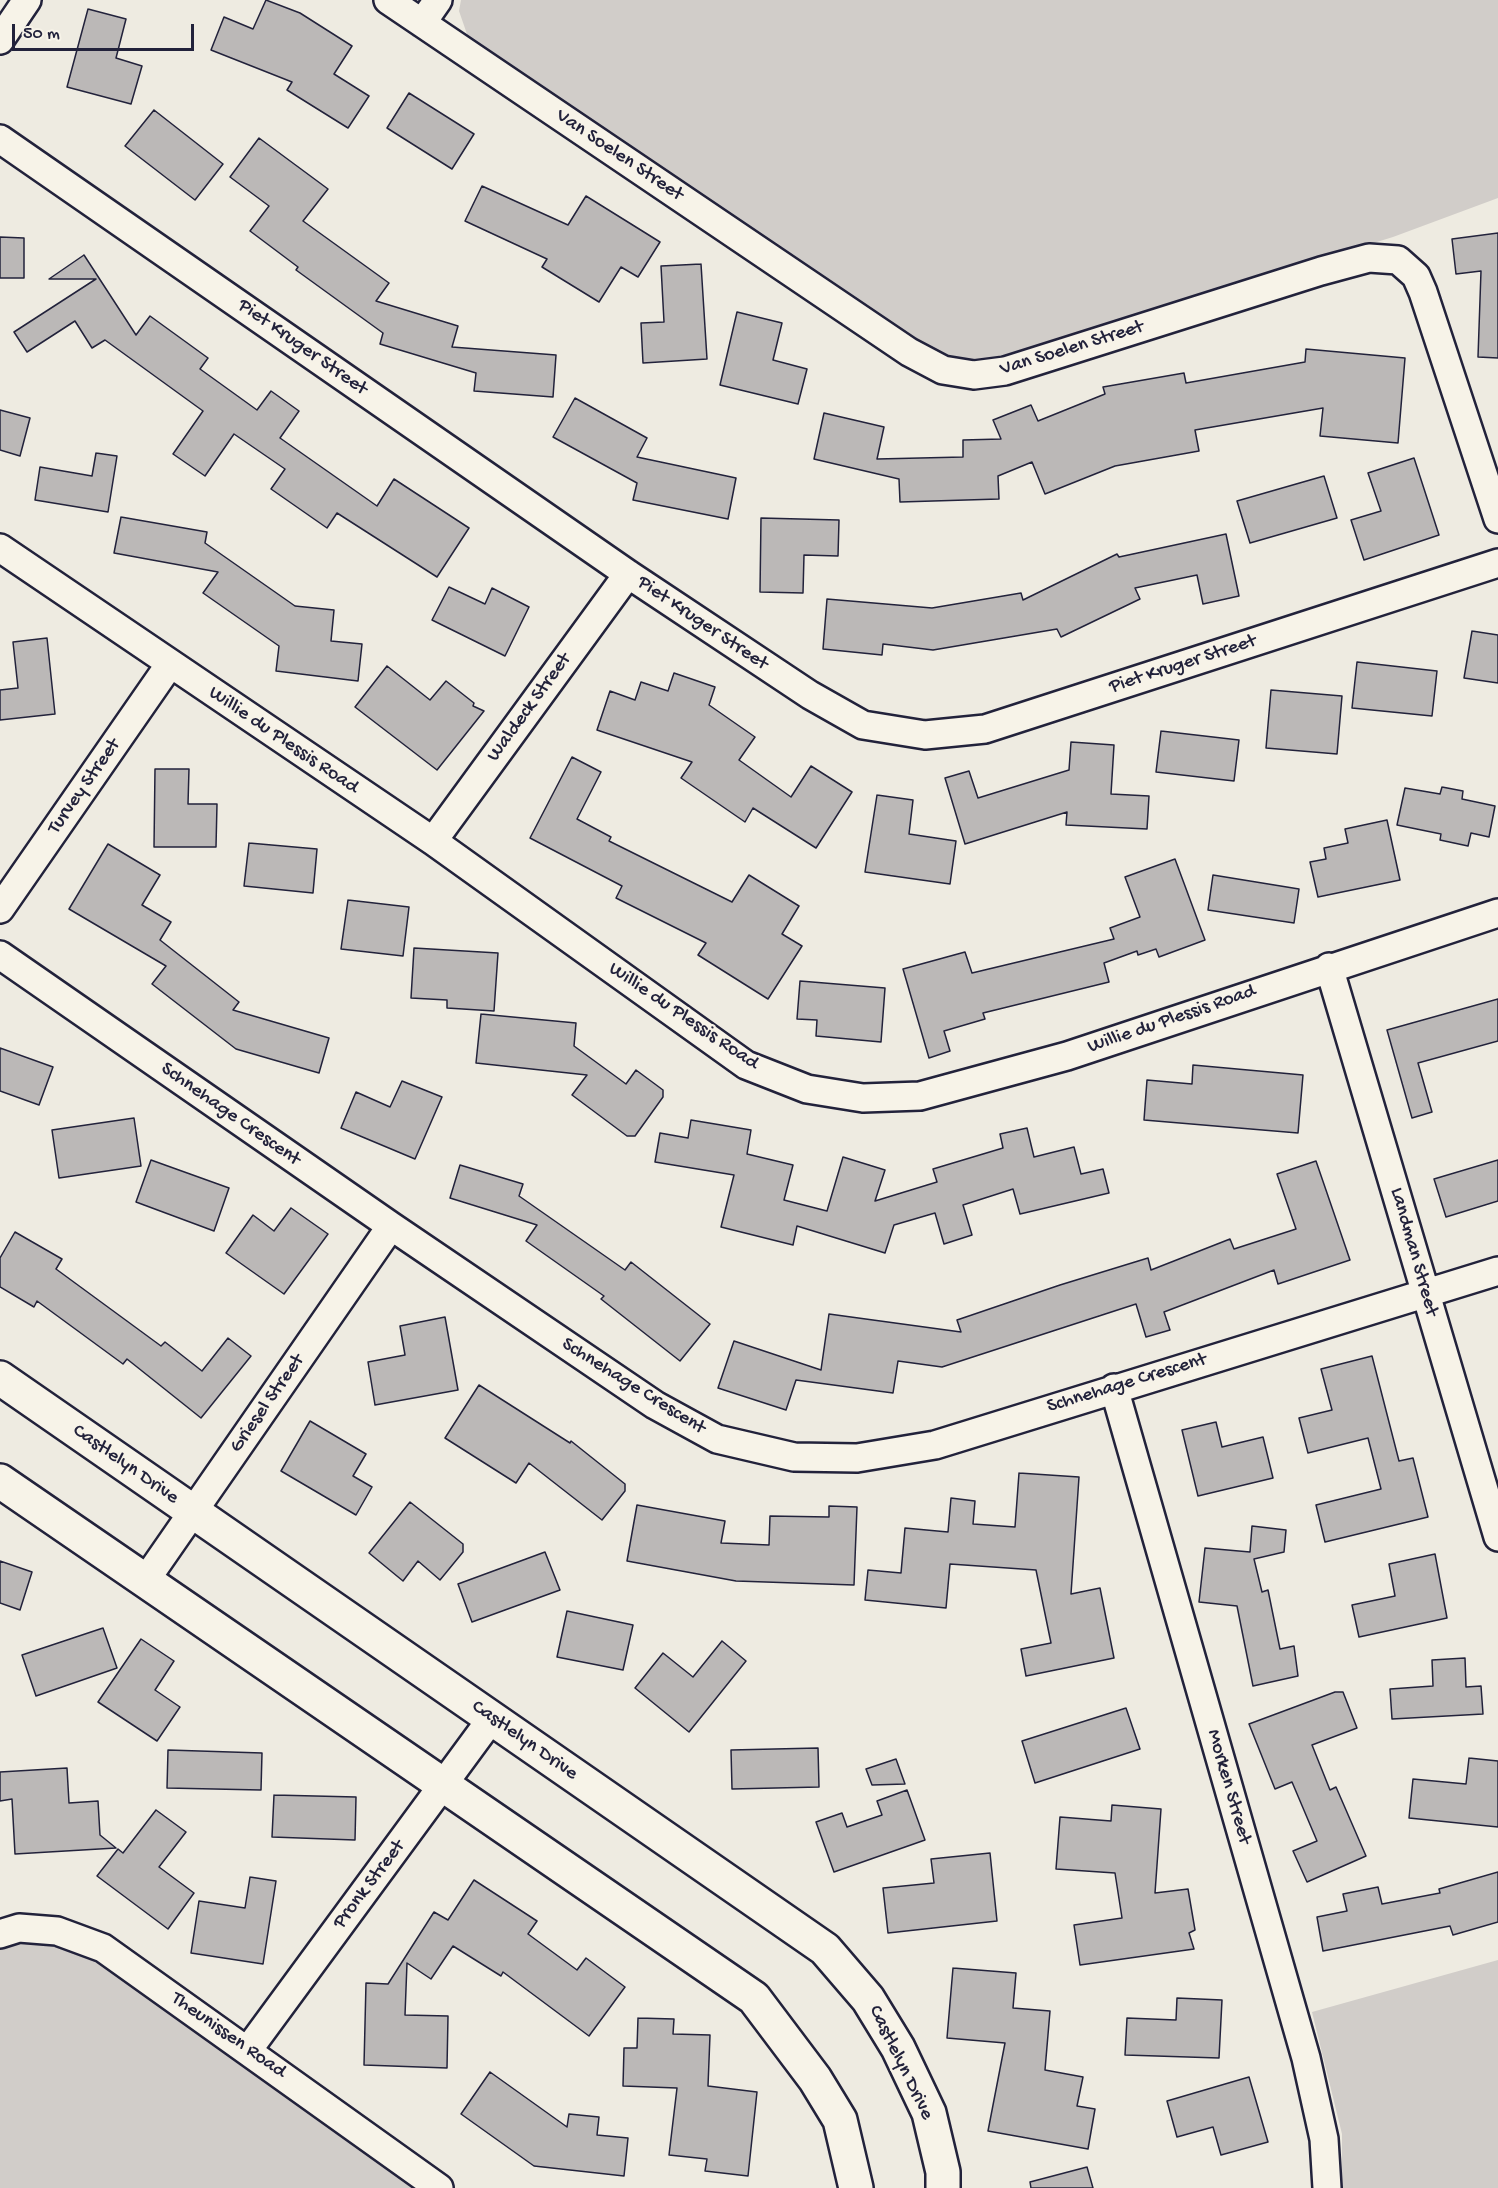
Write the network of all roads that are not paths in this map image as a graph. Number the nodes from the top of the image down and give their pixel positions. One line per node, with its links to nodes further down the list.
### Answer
1 (27, 0): 5 (street)
2 (388, 0): 4 (street, Van Soelen Street)
3 (438, 0): 4 (street)
4 (422, 23): 7 (street, Van Soelen Street)
5 (0, 39)
6 (0, 139): 10 (street, Piet Kruger Street)
7 (1498, 519)
8 (0, 548): 11 (street, Willie du Plessis Road)
9 (1498, 563): 10 (street, Piet Kruger Street)
10 (628, 574): 12 (street, Waldeck Street)
11 (170, 664): 12 (street, Willie du Plessis Road); 13 (street, Turvey Street)
12 (433, 841): 16 (street, Willie du Plessis Road)
13 (0, 909)
14 (1498, 913): 16 (street, Willie du Plessis Road)
15 (0, 955): 17 (street, Schnehage Crescent)
16 (1329, 967): 19 (street, Landman Street)
17 (391, 1226): 21 (street, Schnehage Crescent); 23 (street, Griesel Street)
18 (1498, 1270): 19 (street, Schnehage Crescent)
19 (1424, 1292): 21 (street, Schnehage Crescent); 24 (street, Landman Street)
20 (0, 1378): 23 (street, Castlelyn Drive)
21 (1114, 1388): 33 (street, Morken Street)
22 (0, 1481): 25 (street)
23 (193, 1512): 25 (street, Griesel Street); 26 (street, Castlelyn Drive)
24 (1498, 1537)
25 (145, 1581): 27 (street)
26 (492, 1718): 27 (street, Pronk Street); 32 (street, Castlelyn Drive)
27 (444, 1786): 29 (street, Pronk Street); 31 (street)
28 (0, 1934): 29 (street, Theunissen Road)
29 (248, 2050): 30 (street, Theunissen Road)
30 (439, 2188)
31 (856, 2188)
32 (943, 2188)
33 (1327, 2188)

